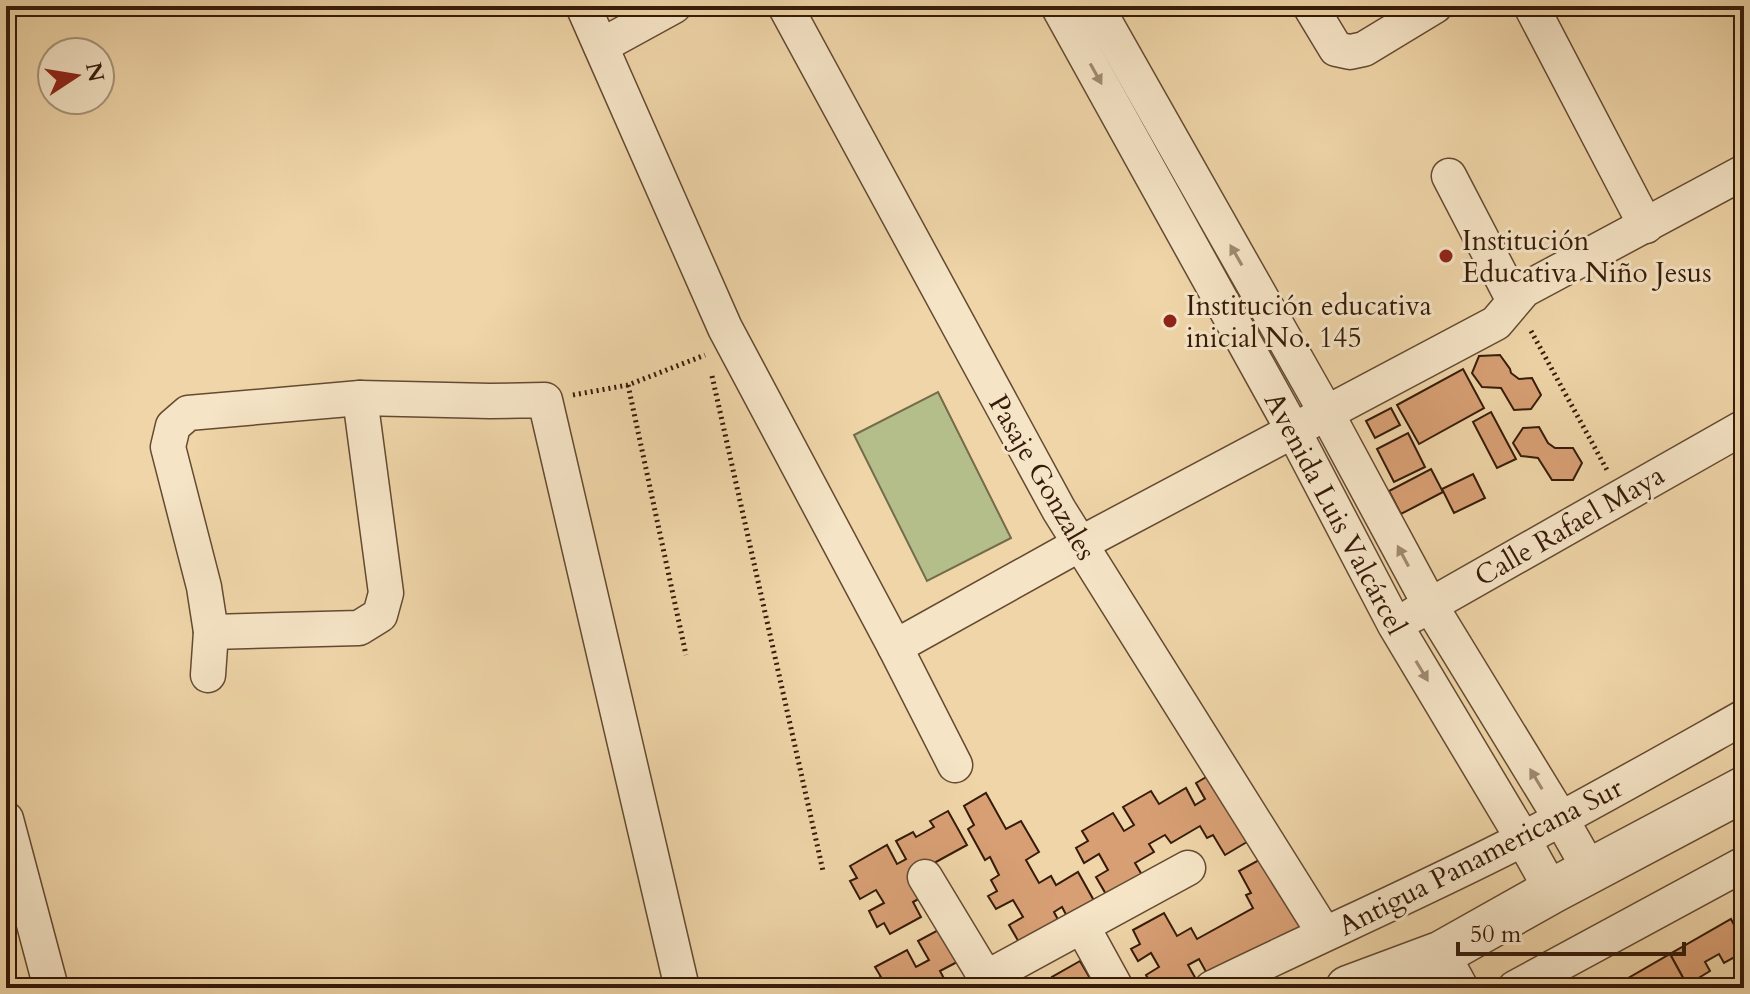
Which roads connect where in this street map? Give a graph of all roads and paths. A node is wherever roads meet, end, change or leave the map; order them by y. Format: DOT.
graph roads {
  1 [pos="583,6"];
  2 [pos="674,6"];
  3 [pos="785,6"];
  4 [pos="1058,6"];
  5 [pos="1096,6"];
  6 [pos="1310,6"];
  7 [pos="1435,6"];
  8 [pos="1531,6"];
  9 [pos="601,46"];
  10 [pos="1744,172"];
  11 [pos="1449,176"];
  12 [pos="1646,226"];
  13 [pos="1514,301"];
  14 [pos="721,349"];
  15 [pos="628,385"];
  16 [pos="360,398"];
  17 [pos="545,400"];
  18 [pos="1327,414"];
  19 [pos="1744,427"];
  20 [pos="1294,432"];
  21 [pos="1622,495"];
  22 [pos="1080,544"];
  23 [pos="1430,605"];
  24 [pos="1395,625"];
  25 [pos="211,632"];
  26 [pos="895,647"];
  27 [pos="686,655"];
  28 [pos="208,675"];
  29 [pos="1744,717"];
  30 [pos="955,765"];
  31 [pos="1744,789"];
  32 [pos="6,819"];
  33 [pos="1561,819"];
  34 [pos="1523,839"];
  35 [pos="1744,864"];
  36 [pos="1188,868"];
  37 [pos="1590,870"];
  38 [pos="823,871"];
  39 [pos="925,877"];
  40 [pos="1552,891"];
  41 [pos="19,922"];
  42 [pos="1082,926"];
  43 [pos="1324,933"];
  44 [pos="1452,971"];
  45 [pos="51,988"];
  46 [pos="682,988"];
  47 [pos="1116,988"];
  48 [pos="1212,988"];
  49 [pos="1348,988"];
  50 [pos="1515,988"];
  1 -- 9 [label="street"];
  2 -- 9 [label="street"];
  3 -- 22 [label="street, Pasaje Gonzales"];
  4 -- 20 [label="street, Avenida Luis Valcárcel, one-way"];
  18 -- 5 [label="street, Avenida Luis Valcárcel, one-way"];
  6 -- 7 [label="street"];
  8 -- 12 [label="street"];
  9 -- 14 [label="street"];
  10 -- 12 [label="street"];
  11 -- 13 [label="street"];
  12 -- 13 [label="street"];
  13 -- 18 [label="street"];
  13 -- 21 [label="path"];
  14 -- 15 [label="path"];
  14 -- 26 [label="street"];
  14 -- 38 [label="path"];
  15 -- 17 [label="path"];
  15 -- 27 [label="path"];
  16 -- 17 [label="street"];
  16 -- 25 [label="street"];
  16 -- 25 [label="street"];
  17 -- 46 [label="street"];
  18 -- 20 [label="street"];
  23 -- 18 [label="street, Avenida Luis Valcárcel, one-way"];
  19 -- 21 [label="street, Calle Rafael Maya"];
  20 -- 22 [label="street"];
  20 -- 24 [label="street, Avenida Luis Valcárcel"];
  21 -- 23 [label="street, Calle Rafael Maya"];
  22 -- 26 [label="street"];
  22 -- 43 [label="street, Pasaje Gonzales"];
  23 -- 24 [label="street, Calle Rafael Maya"];
  33 -- 23 [label="street, Avenida Luis Valcárcel, one-way"];
  24 -- 34 [label="street, Avenida Luis Valcárcel, one-way"];
  25 -- 28 [label="street"];
  26 -- 30 [label="street"];
  29 -- 33 [label="street, Antigua Panamericana Sur"];
  31 -- 37 [label="street"];
  32 -- 41 [label="street"];
  33 -- 34 [label="street, Antigua Panamericana Sur"];
  33 -- 37 [label="street, Avenida Luis Valcárcel"];
  34 -- 40 [label="street, Avenida Luis Valcárcel"];
  34 -- 43 [label="street, Antigua Panamericana Sur"];
  35 -- 50 [label="street"];
  36 -- 42 [label="street"];
  37 -- 40 [label="street"];
  39 -- 42 [label="street"];
  40 -- 44 [label="street"];
  41 -- 45 [label="street"];
  42 -- 47 [label="street"];
  43 -- 48 [label="street, Antigua Panamericana Sur"];
  44 -- 49 [label="street"];
}
